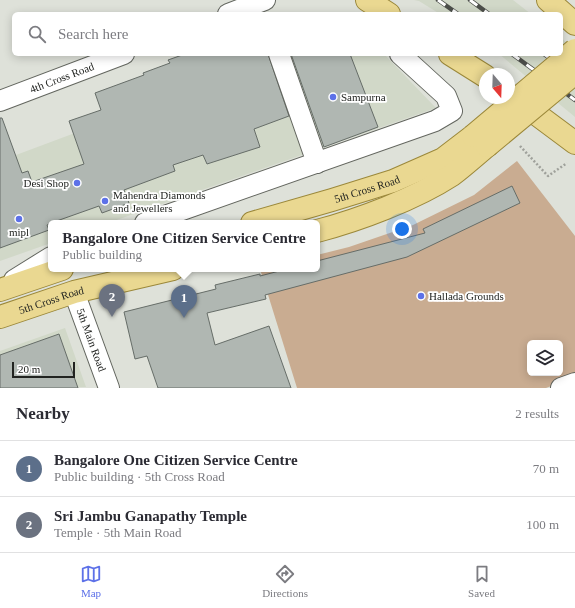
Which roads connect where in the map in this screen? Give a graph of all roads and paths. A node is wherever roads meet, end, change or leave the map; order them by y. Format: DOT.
graph roads {
  1 [pos="359,0"];
  2 [pos="367,0"];
  3 [pos="548,0"];
  4 [pos="263,5"];
  5 [pos="236,12"];
  6 [pos="364,12"];
  7 [pos="386,12"];
  8 [pos="562,12"];
  9 [pos="563,13"];
  10 [pos="575,24"];
  11 [pos="575,50"];
  12 [pos="119,56"];
  13 [pos="280,56"];
  14 [pos="402,56"];
  15 [pos="453,56"];
  16 [pos="479,72"];
  17 [pos="575,73"];
  18 [pos="515,100"];
  19 [pos="0,101"];
  20 [pos="480,141"];
  21 [pos="519,145"];
  22 [pos="572,152"];
  23 [pos="317,163"];
  24 [pos="154,220"];
  25 [pos="262,220"];
  26 [pos="320,230"];
  27 [pos="48,259"];
  28 [pos="53,272"];
  29 [pos="160,272"];
  30 [pos="0,289"];
  31 [pos="74,292"];
  32 [pos="0,317"];
  33 [pos="575,383"];
  34 [pos="109,388"];
  35 [pos="561,388"];
  1 -- 6 [label="street"];
  2 -- 7 [label="main road"];
  3 -- 8 [label="main road"];
  4 -- 5 [label="street"];
  9 -- 10 [label="main road"];
  11 -- 20 [label="main road, bridge"];
  12 -- 19 [label="street, 4th Cross Road"];
  13 -- 23 [label="street"];
  14 -- 23 [label="street"];
  15 -- 16 [label="main road"];
  17 -- 20 [label="main road, bridge"];
  18 -- 22 [label="main road"];
  20 -- 25 [label="main road, 5th Cross Road"];
  20 -- 26 [label="main road, 5th Cross Road"];
  21 -- 22 [label="path"];
  23 -- 24 [label="street"];
  27 -- 30 [label="street"];
  28 -- 30 [label="main road"];
  29 -- 31 [label="main road, 5th Cross Road"];
  31 -- 32 [label="main road, 5th Cross Road"];
  31 -- 34 [label="street, 5th Main Road"];
  33 -- 35 [label="street"];
}
